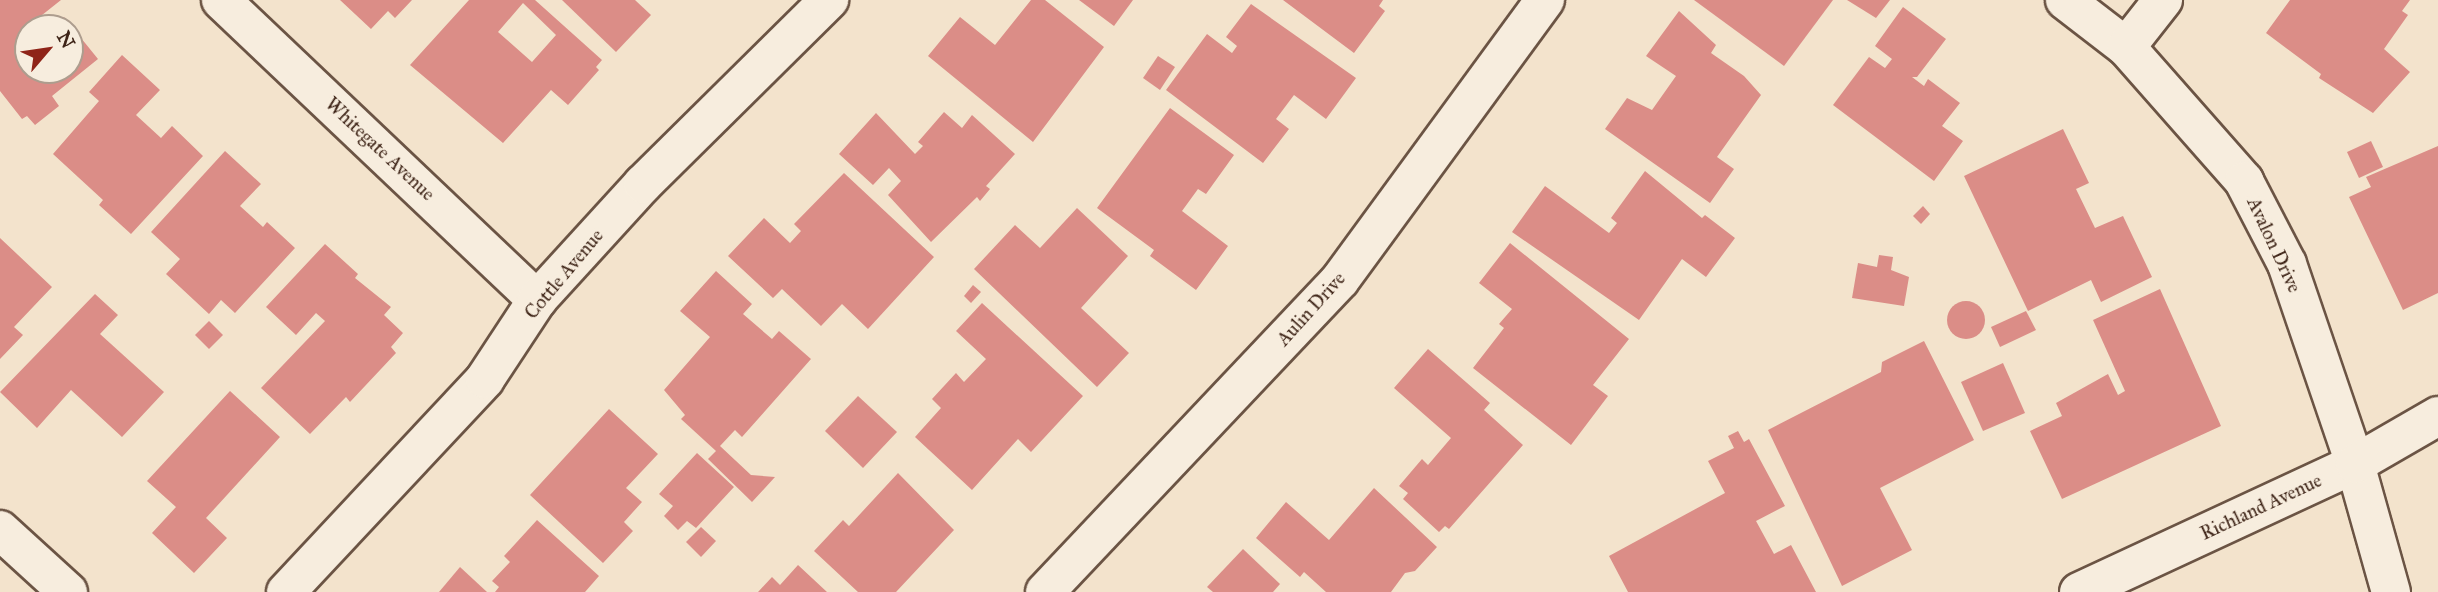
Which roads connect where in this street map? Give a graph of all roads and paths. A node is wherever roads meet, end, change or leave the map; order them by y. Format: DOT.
graph roads {
  1 [pos="221,0"];
  2 [pos="830,0"];
  3 [pos="1545,0"];
  4 [pos="2065,0"];
  5 [pos="2163,0"];
  6 [pos="2126,47"];
  7 [pos="537,300"];
  8 [pos="2438,416"];
  9 [pos="2355,464"];
  10 [pos="0,530"];
  11 [pos="68,592"];
  12 [pos="286,592"];
  13 [pos="1045,592"];
  14 [pos="2079,592"];
  15 [pos="2391,592"];
  1 -- 7 [label="street, Whitegate Avenue"];
  2 -- 7 [label="street, Cottle Avenue"];
  3 -- 13 [label="street, Aulin Drive"];
  4 -- 6 [label="street, Avalon Drive"];
  5 -- 6 [label="street"];
  6 -- 9 [label="street, Avalon Drive"];
  7 -- 12 [label="street, Cottle Avenue"];
  8 -- 9 [label="street, Richland Avenue"];
  9 -- 14 [label="street, Richland Avenue"];
  9 -- 15 [label="street, Avalon Drive"];
  10 -- 11 [label="street"];
}
